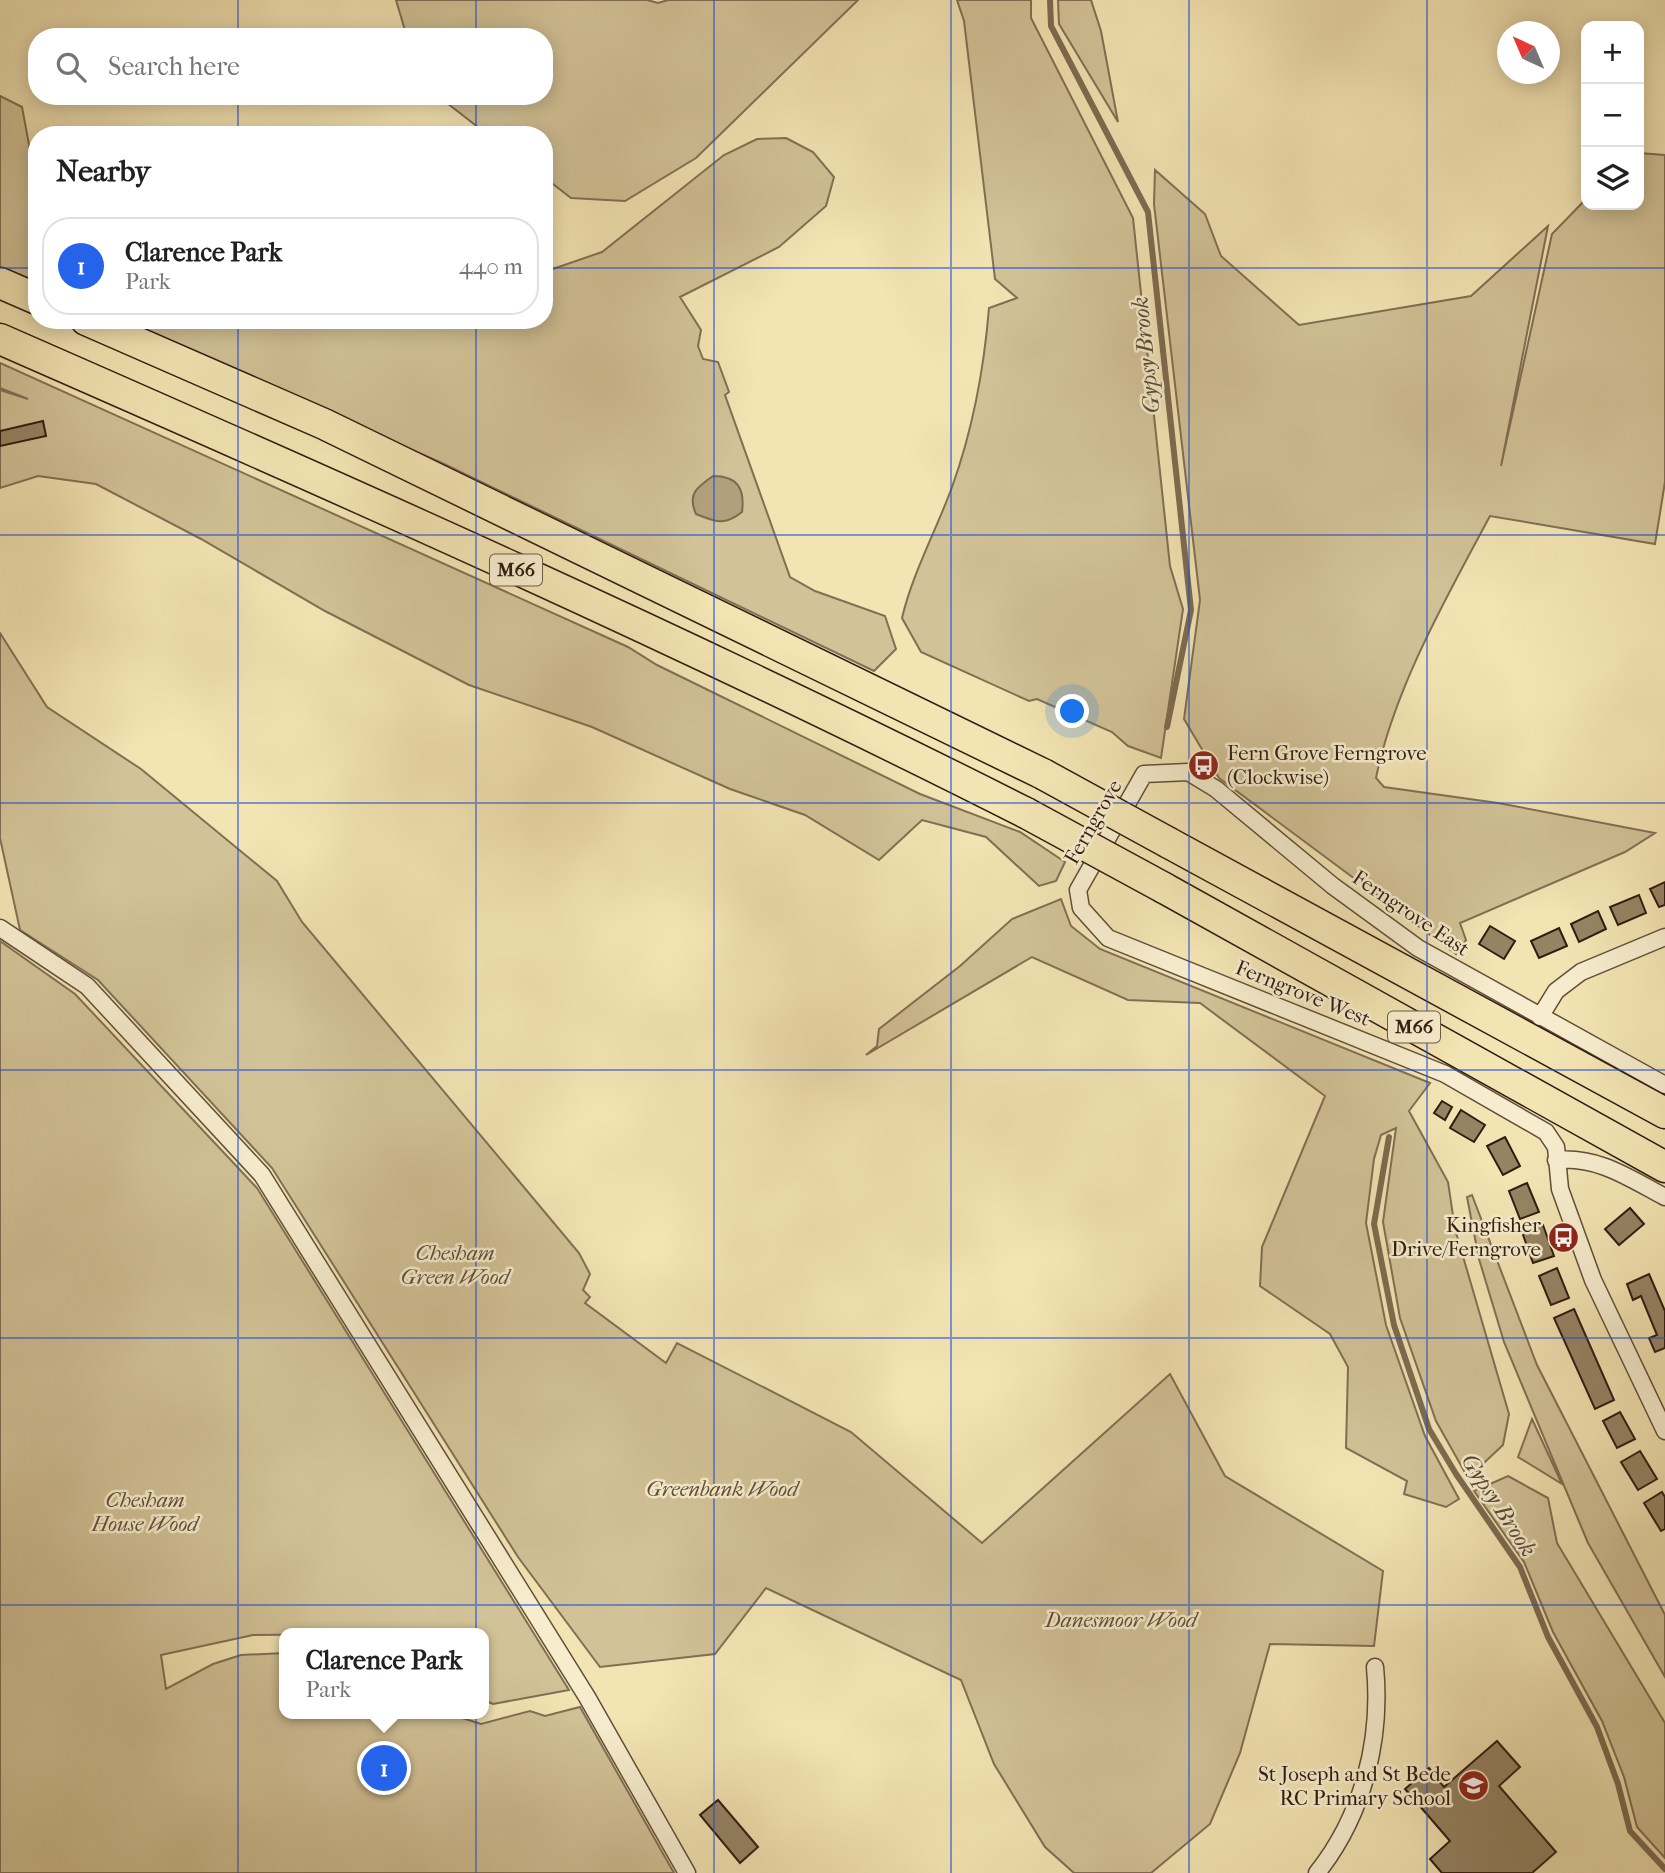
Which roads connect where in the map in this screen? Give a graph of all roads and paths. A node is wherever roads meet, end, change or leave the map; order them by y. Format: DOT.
graph roads {
  1 [pos="0,283"];
  2 [pos="28,295"];
  3 [pos="107,329"];
  4 [pos="0,339"];
  5 [pos="1144,774"];
  6 [pos="1078,890"];
  7 [pos="0,928"];
  8 [pos="1665,937"];
  9 [pos="1539,1017"];
  10 [pos="1665,1086"];
  11 [pos="1665,1113"];
  12 [pos="1556,1160"];
  13 [pos="1665,1167"];
  14 [pos="1665,1197"];
  15 [pos="1665,1431"];
  16 [pos="1375,1667"];
  17 [pos="687,1873"];
  18 [pos="1317,1873"];
  1 -- 2 [label="highway"];
  3 -- 11 [label="highway, M66, bridge"];
  4 -- 13 [label="highway, M66, bridge"];
  5 -- 6 [label="street, Ferngrove"];
  5 -- 9 [label="street, Ferngrove East"];
  6 -- 12 [label="street, Ferngrove West"];
  7 -- 17 [label="street"];
  8 -- 9 [label="street"];
  9 -- 10 [label="street, Ferngrove East"];
  12 -- 14 [label="street"];
  12 -- 15 [label="street, Ferngrove West"];
  16 -- 18 [label="street"];
}
